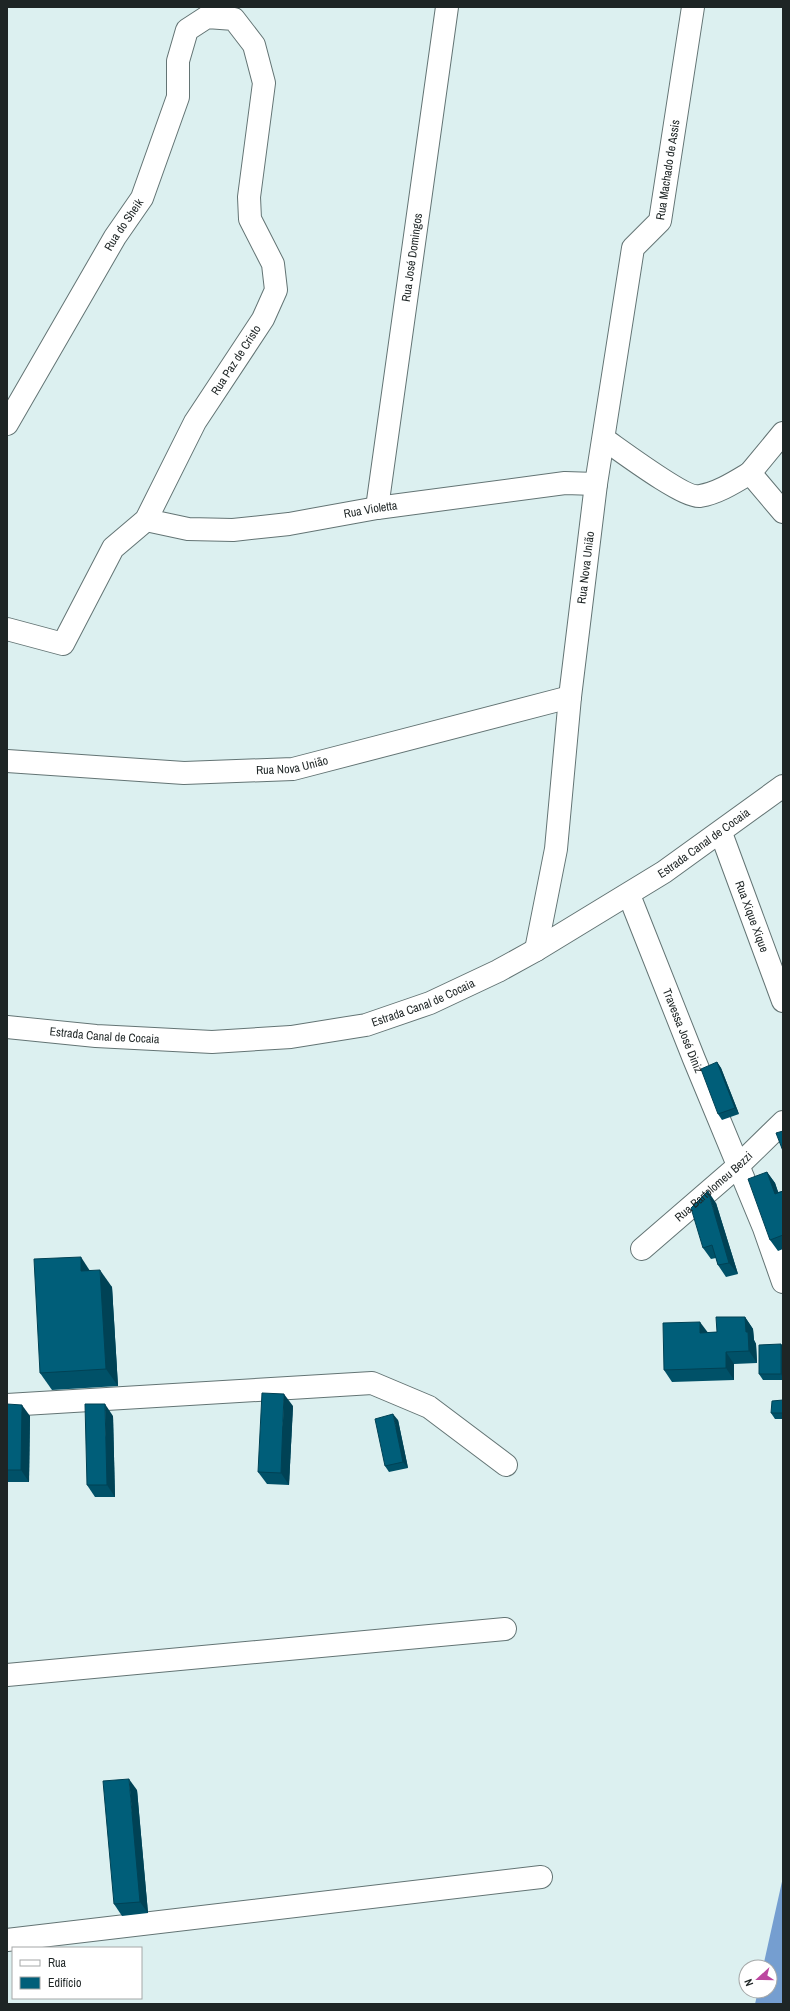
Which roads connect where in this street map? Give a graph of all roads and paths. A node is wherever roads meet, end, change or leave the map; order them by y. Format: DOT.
graph roads {
  1 [pos="447,7"];
  2 [pos="693,7"];
  3 [pos="207,18"];
  4 [pos="7,424"];
  5 [pos="783,433"];
  6 [pos="604,439"];
  7 [pos="750,474"];
  8 [pos="596,484"];
  9 [pos="377,508"];
  10 [pos="783,512"];
  11 [pos="146,520"];
  12 [pos="7,628"];
  13 [pos="570,697"];
  14 [pos="7,761"];
  15 [pos="783,786"];
  16 [pos="721,832"];
  17 [pos="629,895"];
  18 [pos="536,950"];
  19 [pos="783,1001"];
  20 [pos="7,1027"];
  21 [pos="783,1122"];
  22 [pos="738,1166"];
  23 [pos="642,1249"];
  24 [pos="783,1282"];
  25 [pos="7,1405"];
  26 [pos="506,1465"];
  27 [pos="505,1630"];
  28 [pos="7,1675"];
  29 [pos="541,1877"];
  30 [pos="7,1940"];
  1 -- 9 [label="street, Rua José Domingos"];
  2 -- 6 [label="street, Rua Machado de Assis"];
  3 -- 4 [label="street, Rua do Sheik"];
  3 -- 11 [label="street, Rua Paz de Cristo"];
  5 -- 7 [label="street"];
  6 -- 7 [label="street"];
  6 -- 8 [label="street, Rua Nova União"];
  7 -- 10 [label="street"];
  8 -- 9 [label="street, Rua Violetta"];
  8 -- 13 [label="street, Rua Nova União"];
  9 -- 11 [label="street, Rua Violetta"];
  11 -- 12 [label="street, Rua Paz de Cristo"];
  13 -- 14 [label="street, Rua Nova União"];
  13 -- 18 [label="street, Rua Nova União"];
  15 -- 16 [label="street, Estrada Canal de Cocaia"];
  16 -- 17 [label="street, Estrada Canal de Cocaia"];
  16 -- 19 [label="street, Rua Xique Xique"];
  17 -- 18 [label="street, Estrada Canal de Cocaia"];
  17 -- 22 [label="street, Travessa José Diniz"];
  18 -- 20 [label="street, Estrada Canal de Cocaia"];
  21 -- 22 [label="street, Rua Bartolomeu Bezzi"];
  22 -- 23 [label="street, Rua Bartolomeu Bezzi"];
  22 -- 24 [label="street, Travessa José Diniz"];
  25 -- 26 [label="street"];
  27 -- 28 [label="street"];
  29 -- 30 [label="street"];
}
